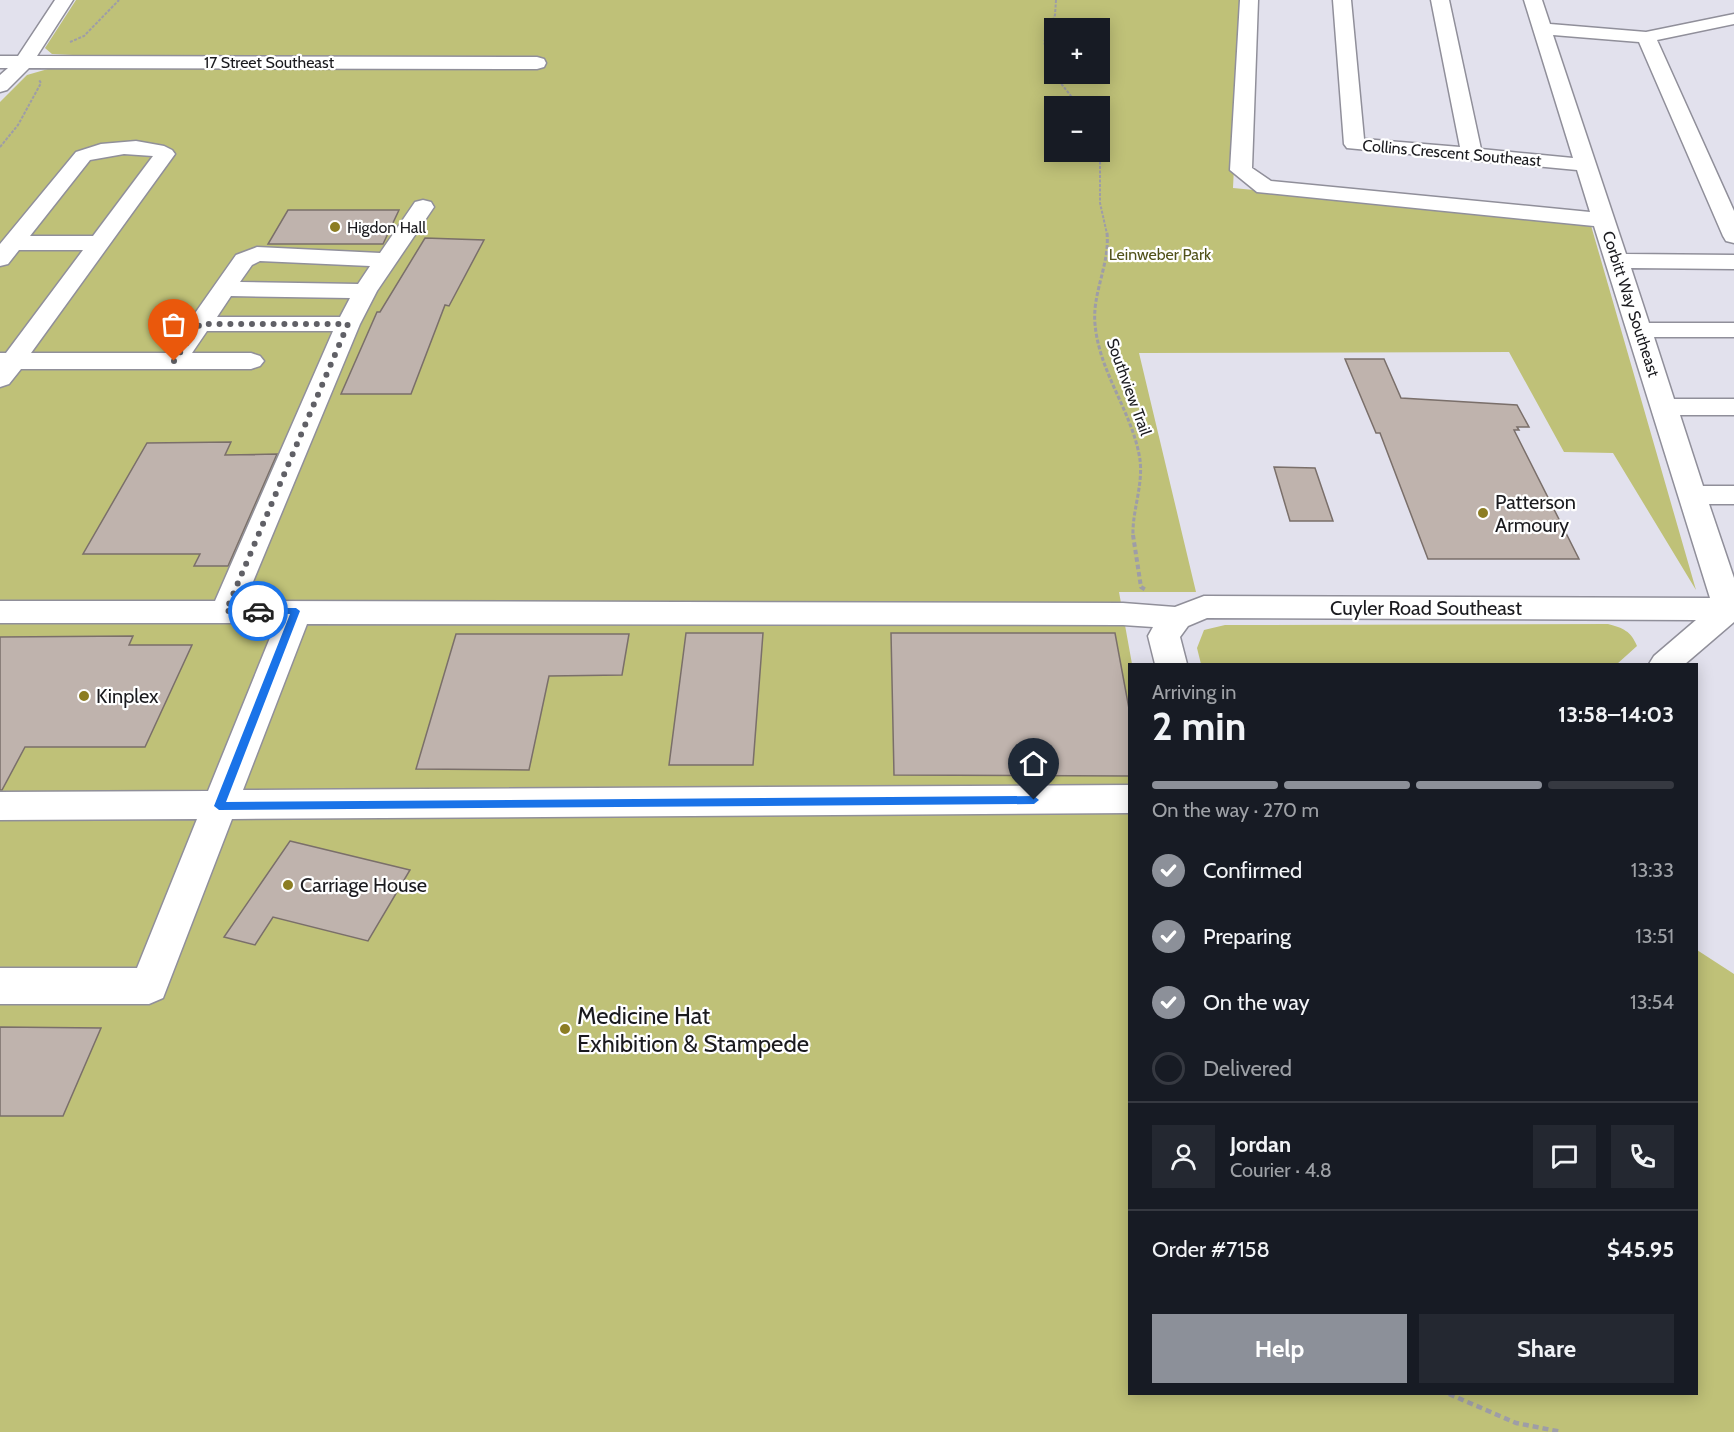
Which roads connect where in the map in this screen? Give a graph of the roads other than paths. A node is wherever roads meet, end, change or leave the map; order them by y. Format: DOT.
graph roads {
  1 [pos="1249,0"];
  2 [pos="1342,0"];
  3 [pos="1440,0"];
  4 [pos="1533,0"];
  5 [pos="61,4"];
  6 [pos="1734,19"];
  7 [pos="1543,30"];
  8 [pos="1646,37"];
  9 [pos="7,63"];
  10 [pos="537,63"];
  11 [pos="0,86"];
  12 [pos="1472,154"];
  13 [pos="1586,165"];
  14 [pos="423,207"];
  15 [pos="1604,220"];
  16 [pos="1734,236"];
  17 [pos="100,243"];
  18 [pos="6,251"];
  19 [pos="386,260"];
  20 [pos="1617,261"];
  21 [pos="1734,262"];
  22 [pos="224,289"];
  23 [pos="365,291"];
  24 [pos="200,324"];
  25 [pos="348,324"];
  26 [pos="1639,330"];
  27 [pos="1734,330"];
  28 [pos="174,361"];
  29 [pos="251,361"];
  30 [pos="4,367"];
  31 [pos="1664,407"];
  32 [pos="1734,407"];
  33 [pos="1692,495"];
  34 [pos="1734,495"];
  35 [pos="1732,609"];
  36 [pos="226,611"];
  37 [pos="296,611"];
  38 [pos="0,612"];
  39 [pos="1177,618"];
  40 [pos="1171,663"];
  41 [pos="1666,663"];
  42 [pos="1128,799"];
  43 [pos="0,806"];
  44 [pos="219,806"];
  45 [pos="0,986"];
  1 -- 15 [label="street"];
  2 -- 12 [label="street, Collins Crescent Southeast"];
  3 -- 12 [label="street"];
  4 -- 7 [label="street, Corbitt Way Southeast"];
  5 -- 9 [label="street"];
  6 -- 8 [label="street"];
  7 -- 8 [label="street"];
  7 -- 13 [label="street, Corbitt Way Southeast"];
  8 -- 16 [label="street"];
  9 -- 10 [label="street, 17 Street Southeast"];
  9 -- 11 [label="street"];
  12 -- 13 [label="street, Collins Crescent Southeast"];
  13 -- 15 [label="street, Corbitt Way Southeast"];
  14 -- 19 [label="street"];
  15 -- 20 [label="street, Corbitt Way Southeast"];
  17 -- 18 [label="street"];
  17 -- 18 [label="street"];
  17 -- 30 [label="street"];
  19 -- 22 [label="street"];
  19 -- 23 [label="street"];
  20 -- 21 [label="street"];
  20 -- 26 [label="street, Corbitt Way Southeast"];
  22 -- 23 [label="street"];
  22 -- 24 [label="street"];
  23 -- 25 [label="street"];
  24 -- 25 [label="street"];
  24 -- 28 [label="street"];
  25 -- 36 [label="street"];
  26 -- 27 [label="street"];
  26 -- 31 [label="street, Corbitt Way Southeast"];
  28 -- 29 [label="street"];
  28 -- 30 [label="street"];
  31 -- 32 [label="street"];
  31 -- 33 [label="street, Corbitt Way Southeast"];
  33 -- 34 [label="street"];
  33 -- 35 [label="street, Corbitt Way Southeast"];
  35 -- 39 [label="street, Cuyler Road Southeast"];
  35 -- 41 [label="street"];
  36 -- 37 [label="street"];
  36 -- 38 [label="street"];
  37 -- 39 [label="street"];
  37 -- 44 [label="street"];
  39 -- 40 [label="street"];
  42 -- 44 [label="street"];
  43 -- 44 [label="street"];
  44 -- 45 [label="street"];
}
